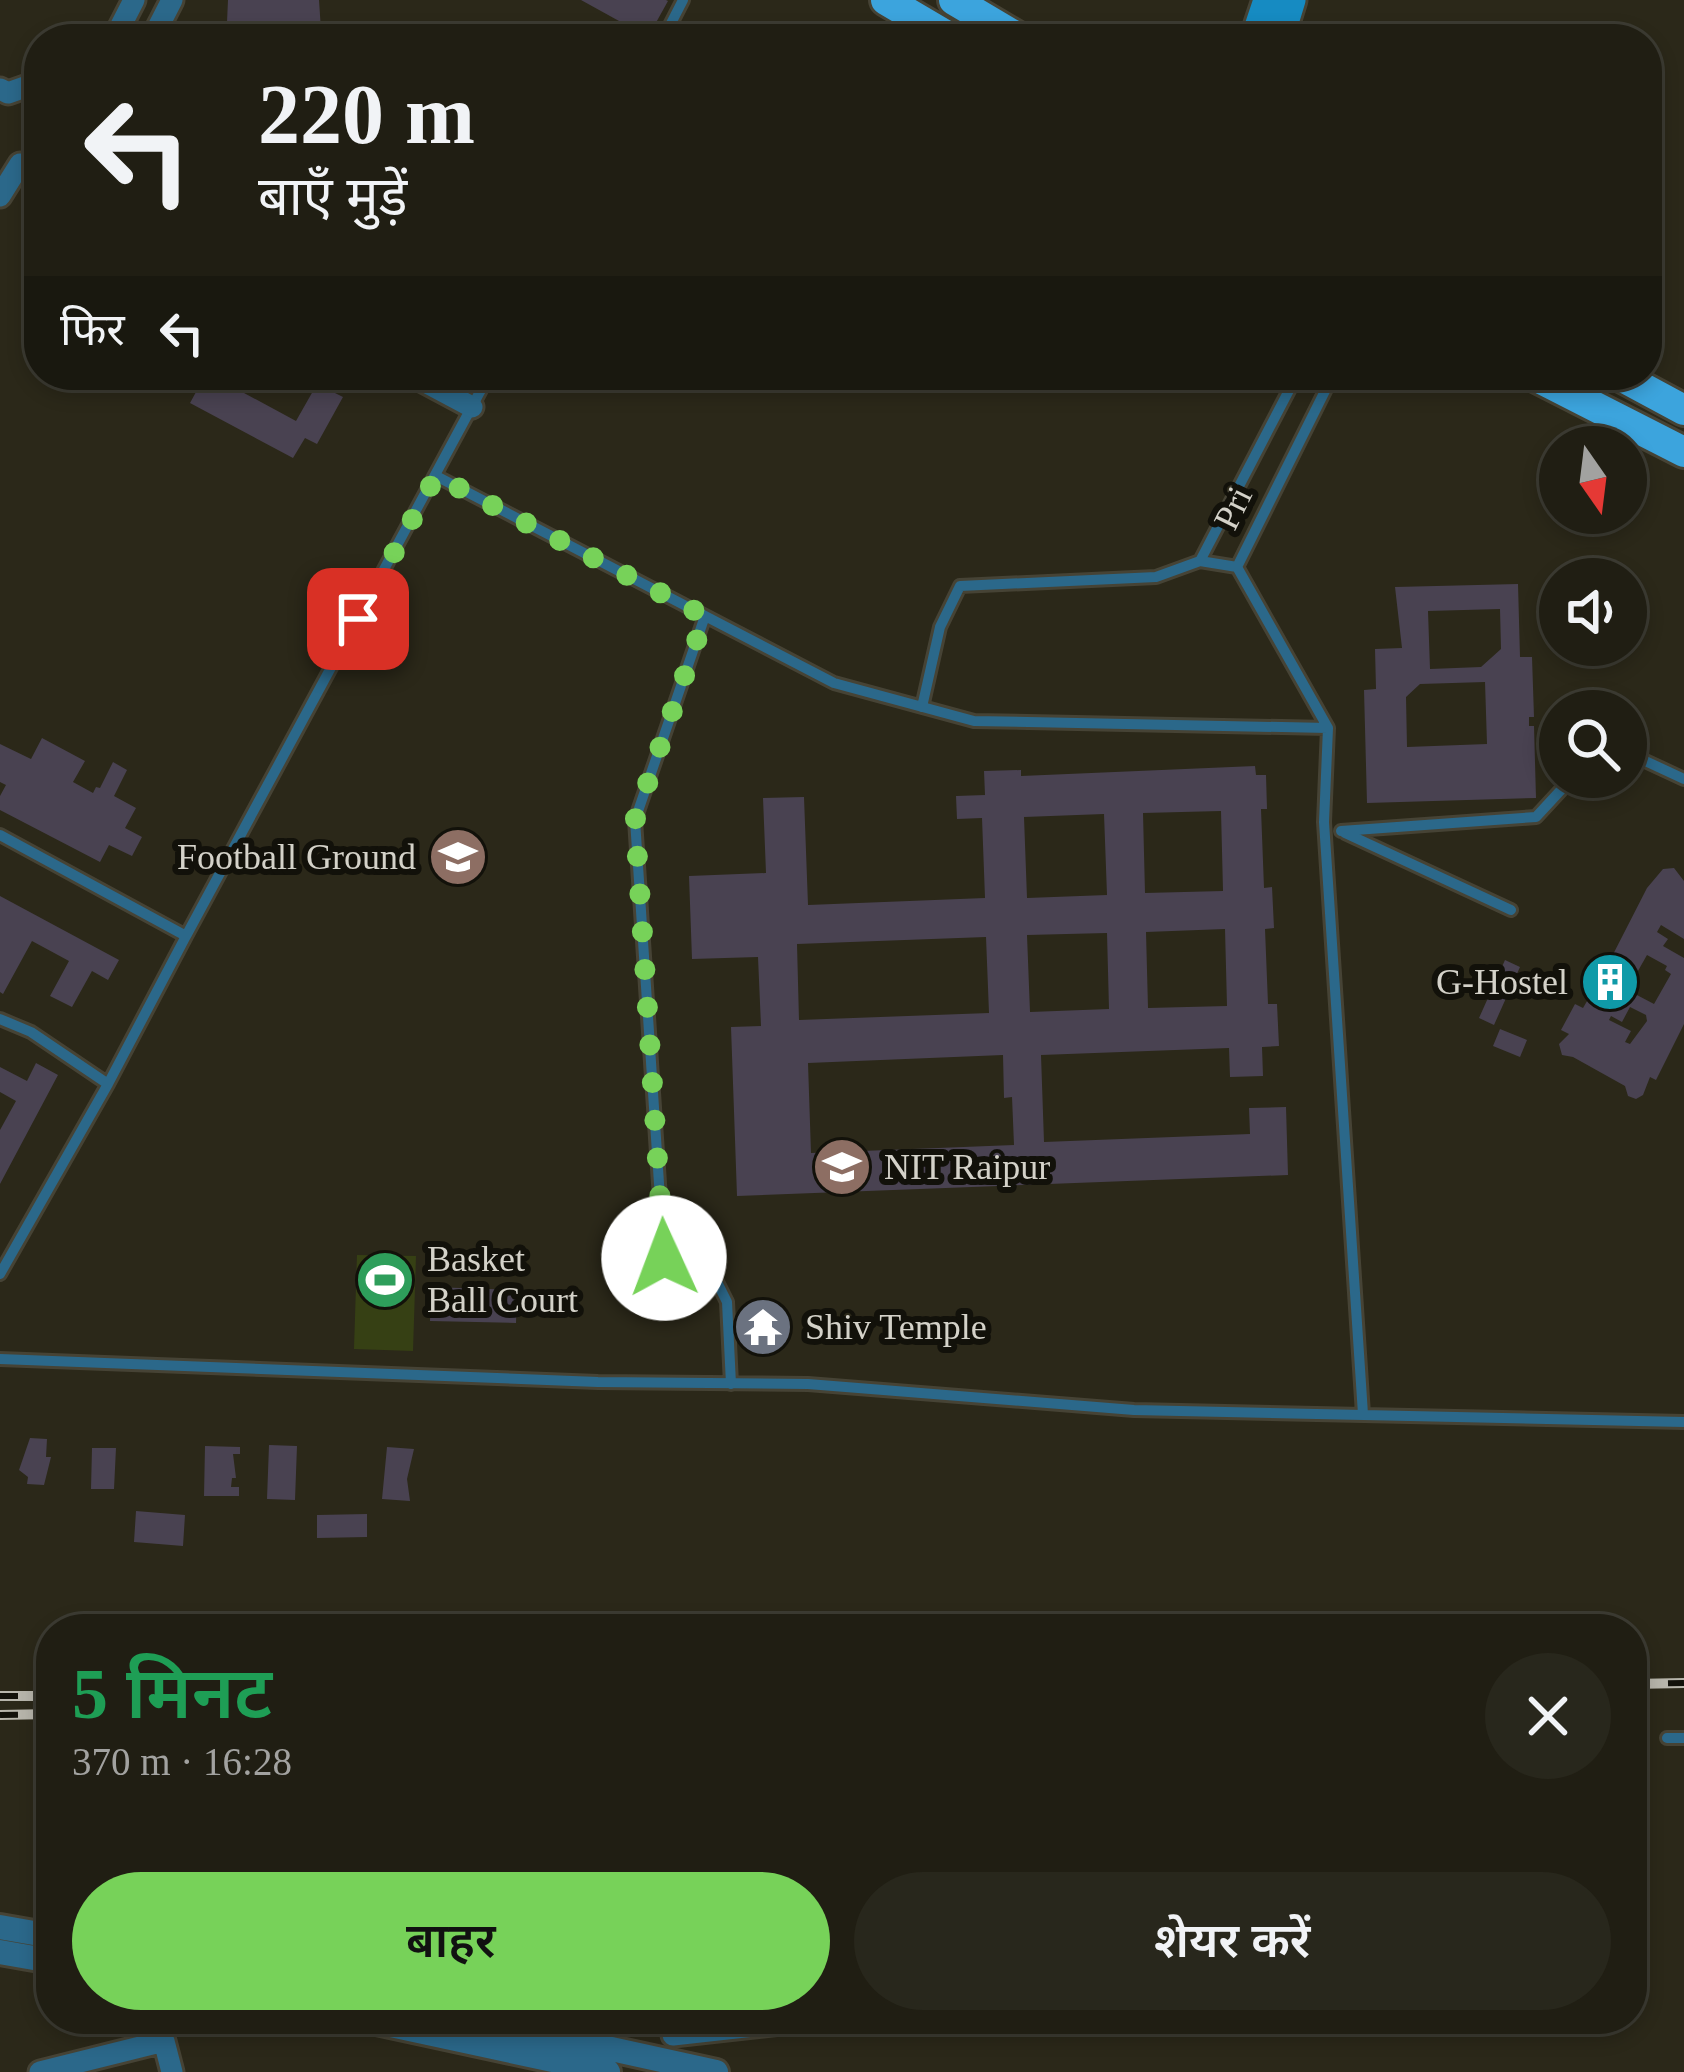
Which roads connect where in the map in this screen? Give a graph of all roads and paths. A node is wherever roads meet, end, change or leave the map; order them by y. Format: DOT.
graph roads {
  1 [pos="886,0"];
  2 [pos="954,0"];
  3 [pos="927,24"];
  4 [pos="995,24"];
  5 [pos="24,166"];
  6 [pos="0,196"];
  7 [pos="440,390"];
  8 [pos="481,390"];
  9 [pos="1289,390"];
  10 [pos="1326,390"];
  11 [pos="1562,390"];
  12 [pos="1646,390"];
  13 [pos="472,407"];
  14 [pos="1684,410"];
  15 [pos="1684,452"];
  16 [pos="436,476"];
  17 [pos="1200,561"];
  18 [pos="1237,567"];
  19 [pos="705,616"];
  20 [pos="922,707"];
  21 [pos="1328,728"];
  22 [pos="1647,762"];
  23 [pos="1684,779"];
  24 [pos="1554,798"];
  25 [pos="1324,822"];
  26 [pos="1341,831"];
  27 [pos="0,835"];
  28 [pos="1510,910"];
  29 [pos="186,936"];
  30 [pos="0,1019"];
  31 [pos="108,1084"];
  32 [pos="0,1274"];
  33 [pos="0,1359"];
  34 [pos="731,1384"];
  35 [pos="1363,1414"];
  36 [pos="1684,1422"];
  37 [pos="1667,1738"];
  38 [pos="1684,1738"];
  39 [pos="0,1928"];
  40 [pos="36,1934"];
  41 [pos="0,1952"];
  42 [pos="36,1958"];
  43 [pos="432,2034"];
  44 [pos="536,2034"];
  45 [pos="673,2034"];
  46 [pos="674,2068"];
  47 [pos="40,2072"];
  48 [pos="172,2072"];
  49 [pos="608,2072"];
  50 [pos="716,2072"];
  1 -- 3 [label="main road"];
  2 -- 4 [label="main road"];
  5 -- 6 [label="street"];
  7 -- 13 [label="street"];
  8 -- 13 [label="lane"];
  9 -- 17 [label="lane"];
  10 -- 18 [label="lane, Pri"];
  11 -- 15 [label="main road"];
  12 -- 14 [label="main road"];
  13 -- 16 [label="lane"];
  16 -- 19 [label="lane"];
  16 -- 29 [label="lane"];
  17 -- 18 [label="lane"];
  17 -- 20 [label="lane"];
  18 -- 21 [label="lane, Pri"];
  19 -- 20 [label="lane"];
  19 -- 34 [label="lane"];
  20 -- 21 [label="lane"];
  21 -- 25 [label="lane"];
  22 -- 23 [label="lane"];
  24 -- 26 [label="lane"];
  25 -- 26 [label="lane"];
  25 -- 35 [label="lane"];
  26 -- 28 [label="lane"];
  27 -- 29 [label="lane"];
  29 -- 31 [label="lane"];
  30 -- 31 [label="lane"];
  31 -- 32 [label="lane"];
  33 -- 34 [label="lane"];
  34 -- 35 [label="lane"];
  35 -- 36 [label="lane"];
  37 -- 38 [label="lane"];
  39 -- 40 [label="street"];
  41 -- 42 [label="street"];
  43 -- 49 [label="street"];
  44 -- 46 [label="street"];
  45 -- 46 [label="street"];
  46 -- 50 [label="street"];
  47 -- 48 [label="street"];
}
